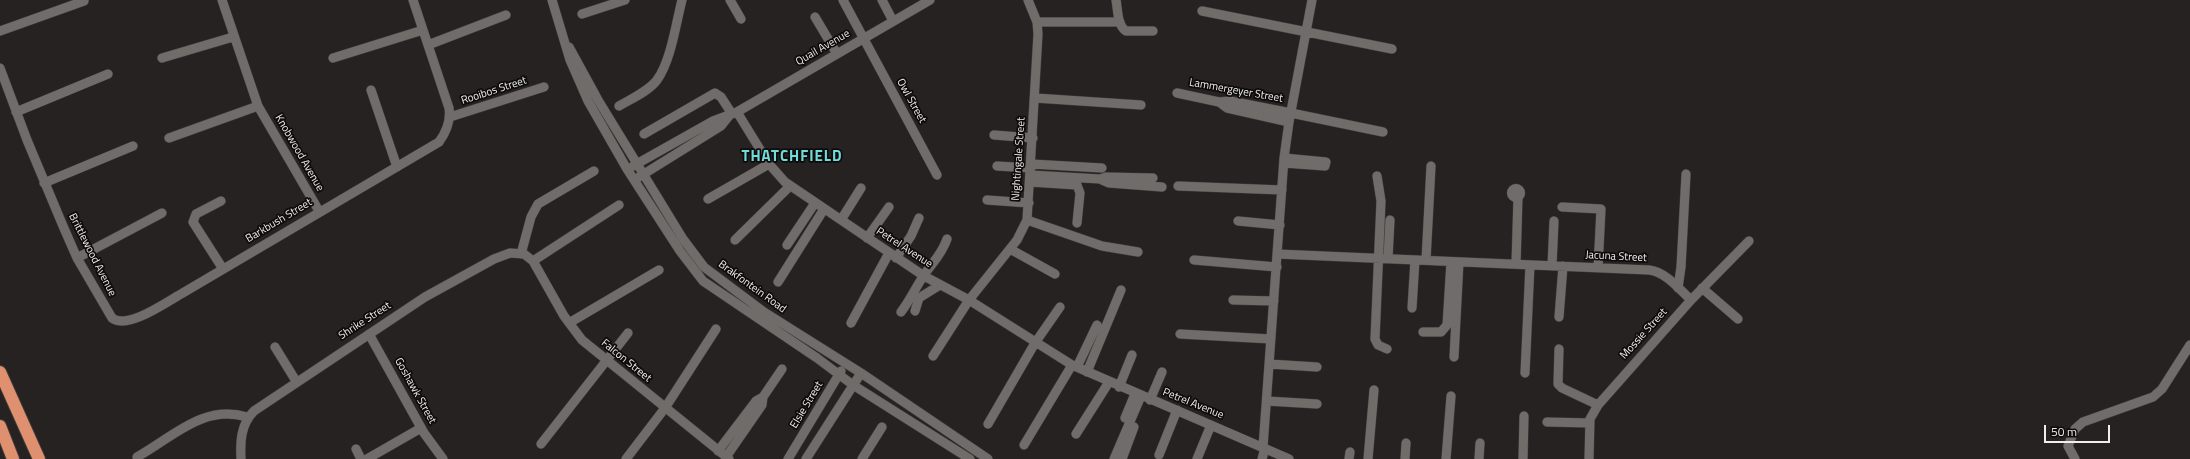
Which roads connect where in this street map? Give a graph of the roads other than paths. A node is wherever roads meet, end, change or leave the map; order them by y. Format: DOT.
graph roads {
  1 [pos="222,0"];
  2 [pos="414,0"];
  3 [pos="552,0"];
  4 [pos="625,0"];
  5 [pos="682,0"];
  6 [pos="730,0"];
  7 [pos="843,0"];
  8 [pos="882,0"];
  9 [pos="1028,0"];
  10 [pos="1116,0"];
  11 [pos="1312,0"];
  12 [pos="84,1"];
  13 [pos="924,1"];
  14 [pos="1202,11"];
  15 [pos="582,14"];
  16 [pos="506,15"];
  17 [pos="815,17"];
  18 [pos="741,19"];
  19 [pos="893,21"];
  20 [pos="1037,22"];
  21 [pos="1120,22"];
  22 [pos="423,30"];
  23 [pos="0,31"];
  24 [pos="1154,31"];
  25 [pos="1306,31"];
  26 [pos="233,37"];
  27 [pos="863,39"];
  28 [pos="565,40"];
  29 [pos="428,45"];
  30 [pos="1392,49"];
  31 [pos="836,54"];
  32 [pos="162,58"];
  33 [pos="333,58"];
  34 [pos="0,68"];
  35 [pos="108,74"];
  36 [pos="544,87"];
  37 [pos="371,90"];
  38 [pos="1177,93"];
  39 [pos="1035,98"];
  40 [pos="1141,105"];
  41 [pos="258,106"];
  42 [pos="619,106"];
  43 [pos="16,112"];
  44 [pos="733,114"];
  45 [pos="1290,117"];
  46 [pos="450,118"];
  47 [pos="1384,132"];
  48 [pos="644,134"];
  49 [pos="994,135"];
  50 [pos="169,138"];
  51 [pos="691,138"];
  52 [pos="1033,138"];
  53 [pos="133,146"];
  54 [pos="1284,161"];
  55 [pos="1305,162"];
  56 [pos="638,163"];
  57 [pos="769,164"];
  58 [pos="997,166"];
  59 [pos="1430,166"];
  60 [pos="397,167"];
  61 [pos="1102,168"];
  62 [pos="627,169"];
  63 [pos="594,171"];
  64 [pos="1031,172"];
  65 [pos="644,174"];
  66 [pos="1686,174"];
  67 [pos="937,175"];
  68 [pos="1377,176"];
  69 [pos="1153,178"];
  70 [pos="1100,179"];
  71 [pos="634,180"];
  72 [pos="44,183"];
  73 [pos="790,186"];
  74 [pos="1178,186"];
  75 [pos="1162,187"];
  76 [pos="861,188"];
  77 [pos="1282,190"];
  78 [pos="1516,197"];
  79 [pos="708,199"];
  80 [pos="987,200"];
  81 [pos="221,201"];
  82 [pos="1029,203"];
  83 [pos="619,205"];
  84 [pos="819,206"];
  85 [pos="889,207"];
  86 [pos="1562,207"];
  87 [pos="319,211"];
  88 [pos="162,213"];
  89 [pos="919,218"];
  90 [pos="841,220"];
  91 [pos="1027,220"];
  92 [pos="1390,220"];
  93 [pos="1238,221"];
  94 [pos="1554,221"];
  95 [pos="1078,223"];
  96 [pos="1280,225"];
  97 [pos="867,238"];
  98 [pos="947,238"];
  99 [pos="735,240"];
  100 [pos="1749,241"];
  101 [pos="787,245"];
  102 [pos="1010,249"];
  103 [pos="1138,252"];
  104 [pos="522,254"];
  105 [pos="1277,254"];
  106 [pos="893,256"];
  107 [pos="77,258"];
  108 [pos="1378,258"];
  109 [pos="1388,258"];
  110 [pos="1194,260"];
  111 [pos="1415,260"];
  112 [pos="1426,260"];
  113 [pos="533,261"];
  114 [pos="1455,262"];
  115 [pos="1513,264"];
  116 [pos="782,265"];
  117 [pos="1530,265"];
  118 [pos="1552,266"];
  119 [pos="1563,266"];
  120 [pos="1276,267"];
  121 [pos="1598,268"];
  122 [pos="223,269"];
  123 [pos="659,270"];
  124 [pos="1055,274"];
  125 [pos="924,276"];
  126 [pos="778,282"];
  127 [pos="940,285"];
  128 [pos="1678,288"];
  129 [pos="1702,288"];
  130 [pos="1121,290"];
  131 [pos="969,300"];
  132 [pos="1233,300"];
  133 [pos="1691,300"];
  134 [pos="1274,301"];
  135 [pos="1060,307"];
  136 [pos="1412,308"];
  137 [pos="915,311"];
  138 [pos="901,312"];
  139 [pos="1559,317"];
  140 [pos="1738,319"];
  141 [pos="131,321"];
  142 [pos="569,323"];
  143 [pos="851,323"];
  144 [pos="1097,325"];
  145 [pos="716,329"];
  146 [pos="1424,332"];
  147 [pos="628,333"];
  148 [pos="368,334"];
  149 [pos="1180,334"];
  150 [pos="1271,339"];
  151 [pos="1035,343"];
  152 [pos="2190,345"];
  153 [pos="275,347"];
  154 [pos="1559,349"];
  155 [pos="1387,350"];
  156 [pos="1132,355"];
  157 [pos="933,356"];
  158 [pos="1454,357"];
  159 [pos="606,360"];
  160 [pos="846,363"];
  161 [pos="1269,364"];
  162 [pos="1074,366"];
  163 [pos="1317,367"];
  164 [pos="782,369"];
  165 [pos="0,372"];
  166 [pos="861,372"];
  167 [pos="1087,372"];
  168 [pos="1162,372"];
  169 [pos="1526,373"];
  170 [pos="839,375"];
  171 [pos="296,381"];
  172 [pos="1109,382"];
  173 [pos="853,385"];
  174 [pos="1119,386"];
  175 [pos="1374,390"];
  176 [pos="1451,396"];
  177 [pos="1143,397"];
  178 [pos="1367,400"];
  179 [pos="1267,401"];
  180 [pos="1317,404"];
  181 [pos="1444,405"];
  182 [pos="1598,405"];
  183 [pos="665,408"];
  184 [pos="1177,410"];
  185 [pos="1524,416"];
  186 [pos="248,417"];
  187 [pos="1547,422"];
  188 [pos="1590,423"];
  189 [pos="988,424"];
  190 [pos="1211,425"];
  191 [pos="0,426"];
  192 [pos="882,427"];
  193 [pos="421,428"];
  194 [pos="1076,434"];
  195 [pos="1406,443"];
  196 [pos="1480,443"];
  197 [pos="541,444"];
  198 [pos="1115,444"];
  199 [pos="1024,445"];
  200 [pos="1518,446"];
  201 [pos="1264,447"];
  202 [pos="356,449"];
  203 [pos="1158,455"];
  204 [pos="722,456"];
  205 [pos="137,457"];
  206 [pos="441,458"];
  207 [pos="13,459"];
  208 [pos="39,459"];
  209 [pos="241,459"];
  210 [pos="360,459"];
  211 [pos="367,459"];
  212 [pos="626,459"];
  213 [pos="788,459"];
  214 [pos="806,459"];
  215 [pos="862,459"];
  216 [pos="970,459"];
  217 [pos="988,459"];
  218 [pos="1114,459"];
  219 [pos="1122,459"];
  220 [pos="1197,459"];
  221 [pos="1262,459"];
  222 [pos="1289,459"];
  223 [pos="1362,459"];
  224 [pos="1368,459"];
  225 [pos="1405,459"];
  226 [pos="1441,459"];
  227 [pos="1446,459"];
  228 [pos="1479,459"];
  229 [pos="1517,459"];
  230 [pos="1523,459"];
  231 [pos="1588,459"];
  232 [pos="2075,459"];
  1 -- 26 [label="street, Knobwood Avenue"];
  2 -- 22 [label="street, Rooibos Street"];
  3 -- 28 [label="street, Brakfontein Road"];
  4 -- 15 [label="street"];
  5 -- 42 [label="street"];
  6 -- 18 [label="street"];
  7 -- 27 [label="street, Owl Street"];
  8 -- 19 [label="street"];
  9 -- 20 [label="street, Nightingale Street"];
  10 -- 21 [label="street"];
  11 -- 25 [label="street, Lammergeyer Street"];
  12 -- 23 [label="street"];
  13 -- 19 [label="street, Quail Avenue"];
  14 -- 25 [label="street"];
  16 -- 29 [label="street"];
  17 -- 31 [label="street"];
  19 -- 27 [label="street, Quail Avenue"];
  20 -- 21 [label="street"];
  20 -- 39 [label="street, Nightingale Street"];
  21 -- 24 [label="street"];
  22 -- 29 [label="street, Rooibos Street"];
  22 -- 33 [label="street"];
  25 -- 30 [label="street"];
  25 -- 45 [label="street, Lammergeyer Street"];
  26 -- 32 [label="street"];
  26 -- 41 [label="street, Knobwood Avenue"];
  27 -- 31 [label="street, Quail Avenue"];
  27 -- 67 [label="street, Owl Street"];
  28 -- 56 [label="street, Brakfontein Road"];
  28 -- 62 [label="street, Brakfontein Road"];
  29 -- 46 [label="street, Rooibos Street"];
  31 -- 44 [label="street, Quail Avenue"];
  34 -- 43 [label="street, Brittlewood Avenue"];
  35 -- 43 [label="street"];
  36 -- 46 [label="street, Rooibos Street"];
  37 -- 60 [label="street"];
  38 -- 45 [label="street, Lammergeyer Street"];
  39 -- 40 [label="street"];
  39 -- 52 [label="street, Nightingale Street"];
  41 -- 50 [label="street"];
  41 -- 87 [label="street, Knobwood Avenue"];
  43 -- 72 [label="street, Brittlewood Avenue"];
  44 -- 48 [label="street, Petrel Avenue"];
  44 -- 51 [label="street, Quail Avenue"];
  44 -- 57 [label="street, Petrel Avenue"];
  45 -- 47 [label="street, Lammergeyer Street"];
  45 -- 54 [label="street, Lammergeyer Street"];
  46 -- 60 [label="street, Barkbush Street"];
  49 -- 52 [label="street"];
  51 -- 56 [label="street, Quail Avenue"];
  51 -- 65 [label="street, Quail Avenue"];
  52 -- 64 [label="street, Nightingale Street"];
  53 -- 72 [label="street"];
  54 -- 55 [label="street"];
  54 -- 77 [label="street, Lammergeyer Street"];
  56 -- 62 [label="street, Quail Avenue"];
  56 -- 65 [label="street, Brakfontein Road"];
  57 -- 73 [label="street, Petrel Avenue"];
  57 -- 79 [label="street"];
  58 -- 64 [label="street"];
  59 -- 112 [label="street"];
  60 -- 87 [label="street, Barkbush Street"];
  61 -- 64 [label="street"];
  62 -- 71 [label="street, Brakfontein Road"];
  63 -- 104 [label="street"];
  64 -- 70 [label="street"];
  64 -- 82 [label="street, Nightingale Street"];
  64 -- 95 [label="street"];
  65 -- 71 [label="street, Quail Avenue"];
  65 -- 160 [label="street, Brakfontein Road"];
  66 -- 128 [label="street"];
  68 -- 108 [label="street"];
  69 -- 70 [label="street"];
  70 -- 75 [label="street"];
  71 -- 170 [label="street, Brakfontein Road"];
  72 -- 107 [label="street, Brittlewood Avenue"];
  73 -- 84 [label="street, Petrel Avenue"];
  73 -- 99 [label="street"];
  74 -- 77 [label="street"];
  76 -- 90 [label="street"];
  77 -- 96 [label="street, Lammergeyer Street"];
  78 -- 115 [label="street"];
  80 -- 82 [label="street"];
  81 -- 122 [label="street"];
  82 -- 91 [label="street, Nightingale Street"];
  83 -- 113 [label="street"];
  84 -- 90 [label="street, Petrel Avenue"];
  84 -- 101 [label="street"];
  84 -- 116 [label="street"];
  84 -- 126 [label="street"];
  85 -- 97 [label="street"];
  86 -- 121 [label="street"];
  87 -- 122 [label="street, Barkbush Street"];
  88 -- 107 [label="street"];
  89 -- 106 [label="street"];
  90 -- 97 [label="street, Petrel Avenue"];
  91 -- 102 [label="street, Nightingale Street"];
  91 -- 103 [label="street"];
  92 -- 109 [label="street"];
  93 -- 96 [label="street"];
  94 -- 118 [label="street"];
  96 -- 105 [label="street, Lammergeyer Street"];
  97 -- 106 [label="street, Petrel Avenue"];
  98 -- 125 [label="street"];
  100 -- 129 [label="street, Mossie Street"];
  102 -- 124 [label="street"];
  102 -- 131 [label="street, Nightingale Street"];
  104 -- 113 [label="street"];
  104 -- 148 [label="street, Shrike Street"];
  105 -- 108 [label="street, Jacuna Street"];
  105 -- 120 [label="street, Lammergeyer Street"];
  106 -- 125 [label="street, Petrel Avenue"];
  106 -- 143 [label="street"];
  107 -- 141 [label="street, Brittlewood Avenue"];
  108 -- 109 [label="street, Jacuna Street"];
  108 -- 155 [label="street"];
  109 -- 111 [label="street, Jacuna Street"];
  110 -- 120 [label="street"];
  111 -- 112 [label="street, Jacuna Street"];
  111 -- 136 [label="street"];
  112 -- 114 [label="street, Jacuna Street"];
  113 -- 142 [label="street, Falcon Street"];
  114 -- 115 [label="street, Jacuna Street"];
  114 -- 146 [label="street"];
  114 -- 158 [label="street"];
  115 -- 117 [label="street, Jacuna Street"];
  117 -- 118 [label="street, Jacuna Street"];
  117 -- 169 [label="street"];
  118 -- 119 [label="street, Jacuna Street"];
  119 -- 121 [label="street, Jacuna Street"];
  119 -- 139 [label="street"];
  120 -- 134 [label="street, Lammergeyer Street"];
  121 -- 128 [label="street, Jacuna Street"];
  122 -- 141 [label="street, Barkbush Street"];
  123 -- 142 [label="street"];
  125 -- 127 [label="street, Petrel Avenue"];
  125 -- 138 [label="street"];
  127 -- 131 [label="street, Petrel Avenue"];
  127 -- 137 [label="street"];
  128 -- 133 [label="street, Jacuna Street"];
  129 -- 133 [label="street, Mossie Street"];
  129 -- 140 [label="street"];
  130 -- 167 [label="street"];
  131 -- 151 [label="street, Petrel Avenue"];
  131 -- 157 [label="street, Nightingale Street"];
  132 -- 134 [label="street"];
  133 -- 182 [label="street, Mossie Street"];
  134 -- 150 [label="street, Lammergeyer Street"];
  135 -- 151 [label="street"];
  142 -- 159 [label="street, Falcon Street"];
  144 -- 162 [label="street"];
  145 -- 183 [label="street"];
  147 -- 159 [label="street"];
  148 -- 171 [label="street, Shrike Street"];
  148 -- 193 [label="street, Goshawk Street"];
  149 -- 150 [label="street"];
  150 -- 161 [label="street, Lammergeyer Street"];
  151 -- 162 [label="street, Petrel Avenue"];
  151 -- 189 [label="street"];
  152 -- 232 [label="street"];
  153 -- 171 [label="street"];
  154 -- 182 [label="street"];
  156 -- 174 [label="street"];
  159 -- 183 [label="street, Falcon Street"];
  159 -- 197 [label="street"];
  160 -- 166 [label="street, Brakfontein Road"];
  160 -- 170 [label="street, Elsie Street"];
  161 -- 163 [label="street"];
  161 -- 179 [label="street, Lammergeyer Street"];
  162 -- 167 [label="street, Petrel Avenue"];
  162 -- 199 [label="street"];
  164 -- 204 [label="street"];
  165 -- 208 [label="highway"];
  166 -- 173 [label="street"];
  166 -- 217 [label="street, Brakfontein Road"];
  167 -- 172 [label="street, Petrel Avenue"];
  168 -- 177 [label="street"];
  170 -- 173 [label="street, Brakfontein Road"];
  170 -- 213 [label="street, Elsie Street"];
  171 -- 186 [label="street, Shrike Street"];
  172 -- 174 [label="street, Petrel Avenue"];
  172 -- 194 [label="street"];
  173 -- 214 [label="street"];
  173 -- 216 [label="street, Brakfontein Road"];
  174 -- 177 [label="street, Petrel Avenue"];
  175 -- 224 [label="street"];
  176 -- 227 [label="street"];
  177 -- 184 [label="street, Petrel Avenue"];
  177 -- 198 [label="street"];
  177 -- 218 [label="street"];
  177 -- 219 [label="street"];
  178 -- 223 [label="street"];
  179 -- 180 [label="street"];
  179 -- 201 [label="street, Lammergeyer Street"];
  181 -- 226 [label="street"];
  182 -- 188 [label="street, Mossie Street"];
  183 -- 204 [label="street, Falcon Street"];
  183 -- 212 [label="street"];
  184 -- 190 [label="street, Petrel Avenue"];
  184 -- 203 [label="street"];
  185 -- 230 [label="street"];
  186 -- 205 [label="street"];
  186 -- 209 [label="street"];
  187 -- 188 [label="street"];
  188 -- 231 [label="street, Mossie Street"];
  190 -- 201 [label="street, Petrel Avenue"];
  190 -- 220 [label="street"];
  191 -- 207 [label="highway"];
  192 -- 215 [label="street"];
  193 -- 206 [label="street, Goshawk Street"];
  193 -- 211 [label="street"];
  195 -- 225 [label="street"];
  196 -- 228 [label="street"];
  200 -- 229 [label="street"];
  201 -- 221 [label="street, Lammergeyer Street"];
  201 -- 222 [label="street, Petrel Avenue"];
  202 -- 210 [label="street"];
}
